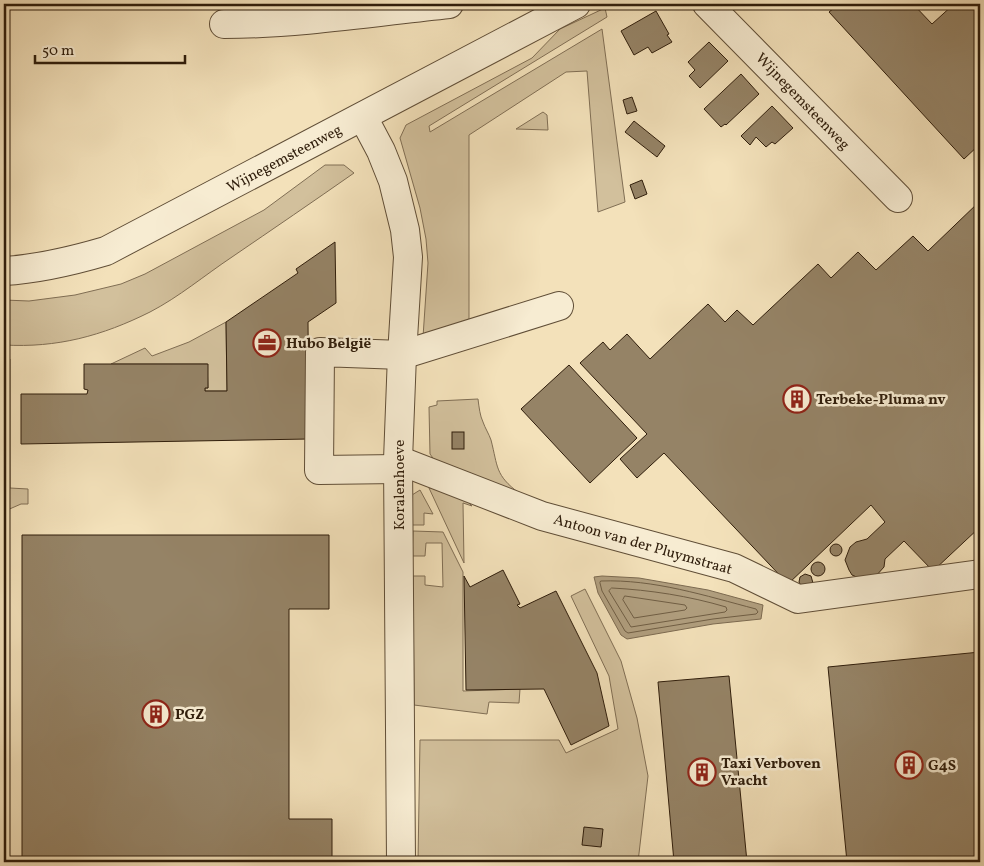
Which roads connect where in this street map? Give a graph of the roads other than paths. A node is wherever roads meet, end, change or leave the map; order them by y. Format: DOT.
graph roads {
  1 [pos="449,4"];
  2 [pos="707,4"];
  3 [pos="558,8"];
  4 [pos="224,24"];
  5 [pos="363,117"];
  6 [pos="898,198"];
  7 [pos="4,271"];
  8 [pos="559,306"];
  9 [pos="402,355"];
  10 [pos="398,465"];
  11 [pos="980,574"];
  12 [pos="401,862"];
  1 -- 4 [label="street"];
  2 -- 6 [label="street, Wijnegemsteenweg"];
  3 -- 5 [label="street, Wijnegemsteenweg"];
  5 -- 7 [label="street, Wijnegemsteenweg"];
  5 -- 9 [label="street, Koralenhoeve"];
  8 -- 9 [label="street"];
  9 -- 10 [label="street, Koralenhoeve"];
  9 -- 10 [label="street"];
  10 -- 11 [label="street, Antoon van der Pluymstraat"];
  10 -- 12 [label="street, Koralenhoeve"];
}
